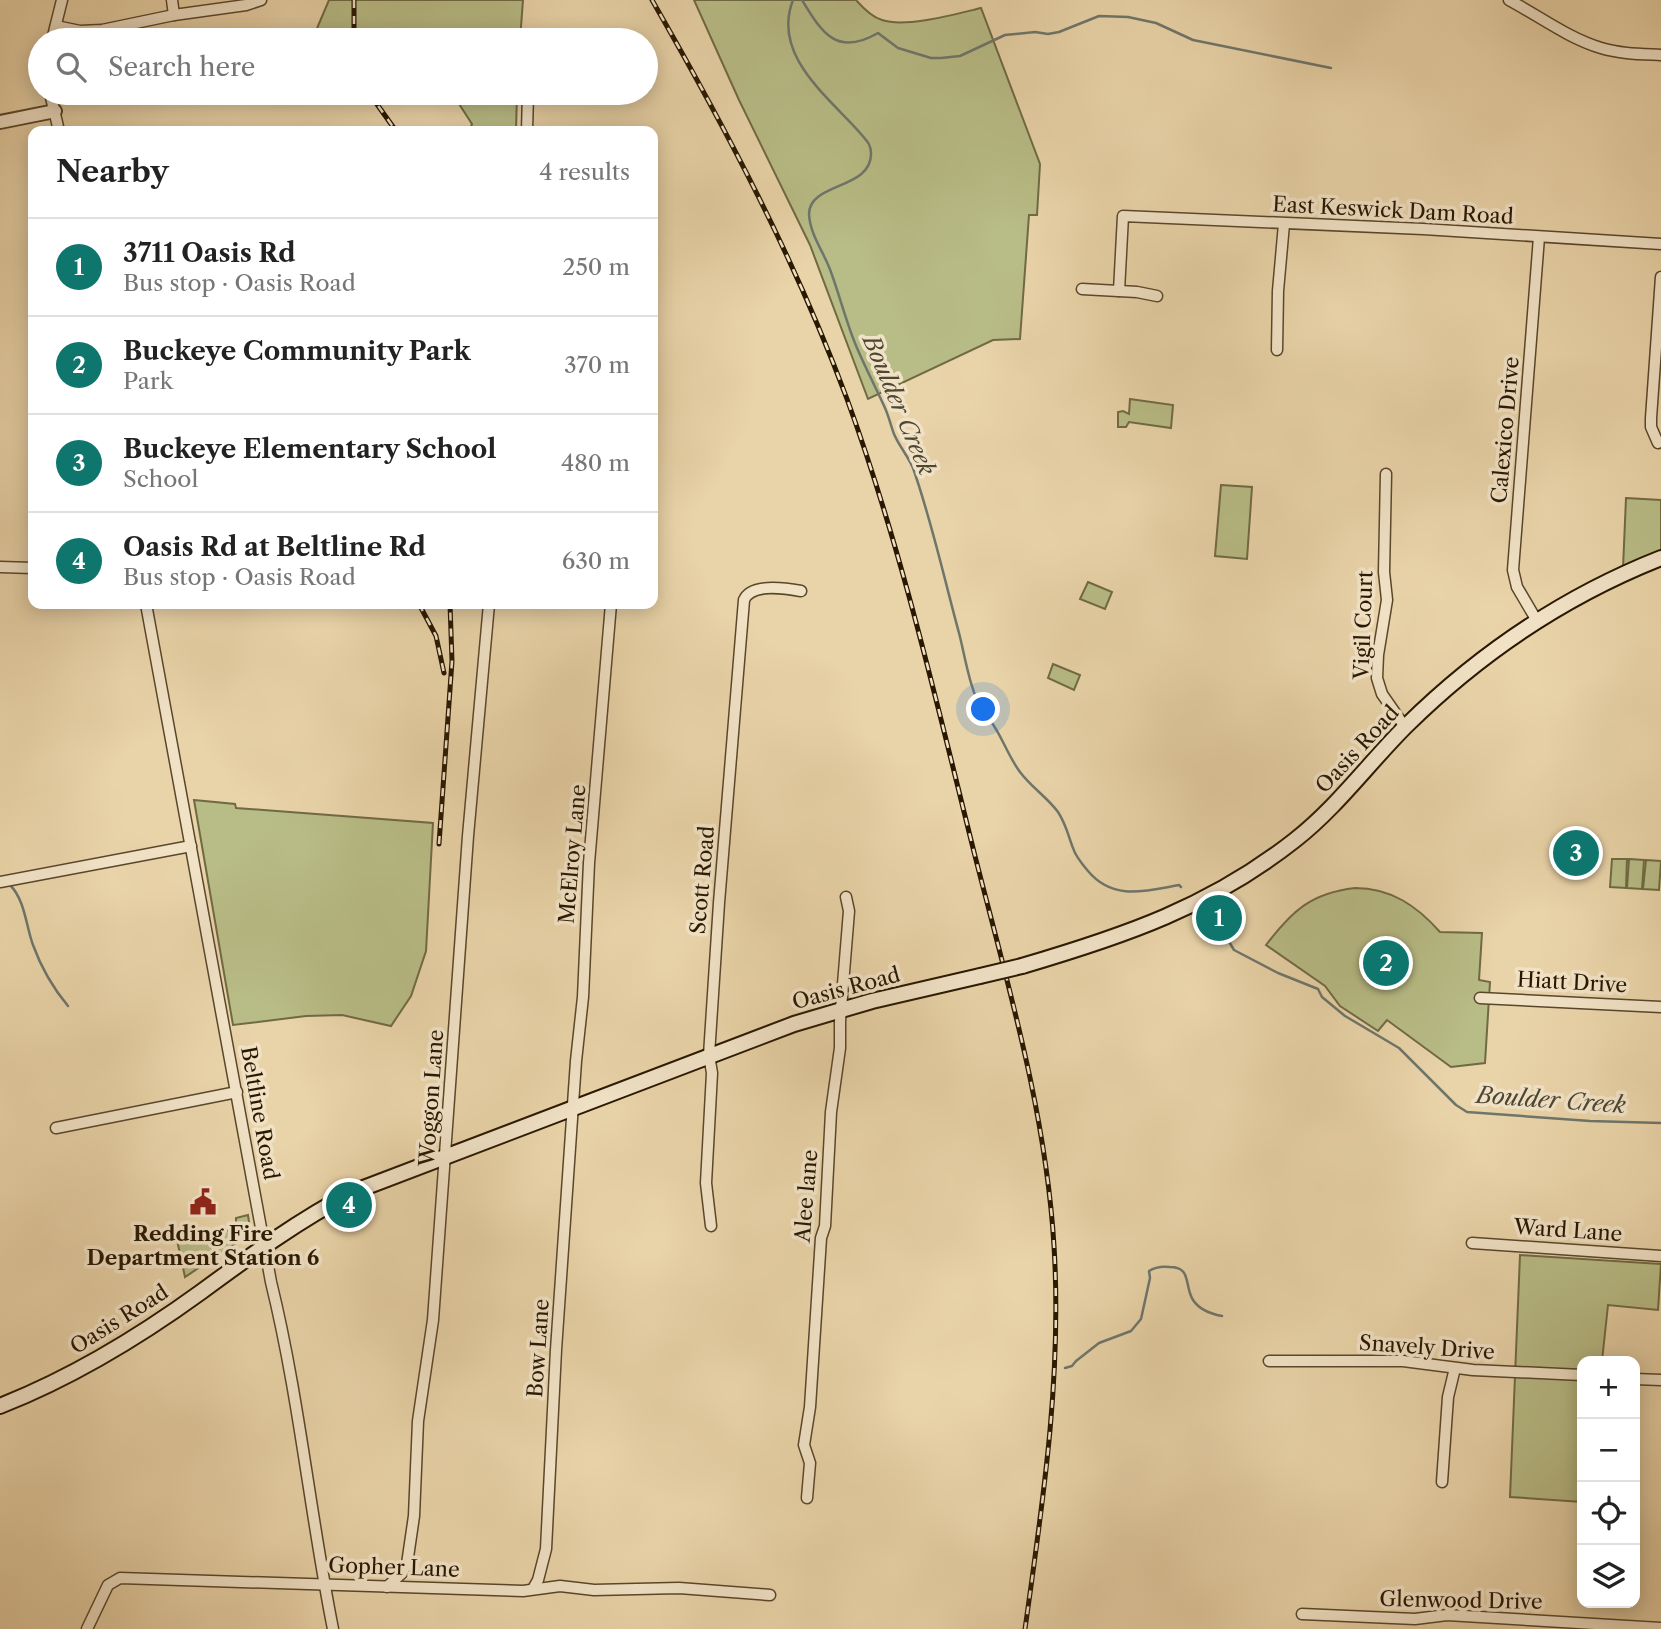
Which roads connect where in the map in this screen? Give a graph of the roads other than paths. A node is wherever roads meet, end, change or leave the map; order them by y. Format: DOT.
graph roads {
  1 [pos="62,0"];
  2 [pos="172,0"];
  3 [pos="261,0"];
  4 [pos="1508,0"];
  5 [pos="174,15"];
  6 [pos="56,26"];
  7 [pos="69,28"];
  8 [pos="104,28"];
  9 [pos="1661,55"];
  10 [pos="53,105"];
  11 [pos="528,105"];
  12 [pos="54,111"];
  13 [pos="0,122"];
  14 [pos="58,126"];
  15 [pos="527,126"];
  16 [pos="1284,224"];
  17 [pos="1539,237"];
  18 [pos="1661,244"];
  19 [pos="1661,277"];
  20 [pos="1082,289"];
  21 [pos="1119,291"];
  22 [pos="1157,296"];
  23 [pos="1277,350"];
  24 [pos="1658,443"];
  25 [pos="1386,474"];
  26 [pos="1661,558"];
  27 [pos="0,567"];
  28 [pos="28,568"];
  29 [pos="801,591"];
  30 [pos="147,609"];
  31 [pos="489,609"];
  32 [pos="611,609"];
  33 [pos="1537,621"];
  34 [pos="1405,727"];
  35 [pos="191,846"];
  36 [pos="0,882"];
  37 [pos="846,897"];
  38 [pos="1480,998"];
  39 [pos="1661,1007"];
  40 [pos="841,1009"];
  41 [pos="709,1055"];
  42 [pos="237,1093"];
  43 [pos="574,1108"];
  44 [pos="56,1128"];
  45 [pos="447,1156"];
  46 [pos="711,1226"];
  47 [pos="1472,1243"];
  48 [pos="264,1246"];
  49 [pos="1661,1256"];
  50 [pos="1269,1361"];
  51 [pos="1455,1368"];
  52 [pos="1577,1376"];
  53 [pos="1640,1379"];
  54 [pos="1661,1380"];
  55 [pos="0,1406"];
  56 [pos="1442,1482"];
  57 [pos="807,1498"];
  58 [pos="324,1584"];
  59 [pos="387,1587"];
  60 [pos="533,1588"];
  61 [pos="770,1595"];
  62 [pos="1302,1614"];
  63 [pos="1661,1628"];
  64 [pos="86,1629"];
  65 [pos="333,1629"];
  1 -- 6 [label="street"];
  2 -- 5 [label="street"];
  3 -- 5 [label="street"];
  4 -- 9 [label="street"];
  5 -- 8 [label="street"];
  6 -- 7 [label="street"];
  10 -- 12 [label="street"];
  11 -- 15 [label="street"];
  12 -- 13 [label="street"];
  12 -- 14 [label="street"];
  16 -- 17 [label="street, East Keswick Dam Road"];
  16 -- 21 [label="street, East Keswick Dam Road"];
  16 -- 23 [label="street"];
  17 -- 18 [label="street, East Keswick Dam Road"];
  17 -- 33 [label="street, Calexico Drive"];
  19 -- 24 [label="street"];
  20 -- 21 [label="street"];
  21 -- 22 [label="street"];
  25 -- 34 [label="street, Vigil Court"];
  26 -- 33 [label="main road, Oasis Road"];
  27 -- 28 [label="street"];
  29 -- 41 [label="street, Scott Road"];
  30 -- 35 [label="street, Beltline Road"];
  31 -- 45 [label="street, Woggon Lane"];
  32 -- 43 [label="street, McElroy Lane"];
  33 -- 34 [label="main road, Oasis Road"];
  34 -- 40 [label="main road, Oasis Road, bridge"];
  35 -- 36 [label="street"];
  35 -- 42 [label="street, Beltline Road"];
  37 -- 40 [label="street, Alee lane"];
  38 -- 39 [label="street, Hiatt Drive"];
  40 -- 41 [label="main road, Oasis Road"];
  40 -- 57 [label="street, Alee lane"];
  41 -- 43 [label="main road, Oasis Road"];
  41 -- 46 [label="street, Scott Road"];
  42 -- 44 [label="street"];
  42 -- 48 [label="street, Beltline Road"];
  43 -- 45 [label="main road, Oasis Road"];
  43 -- 60 [label="street, Bow Lane"];
  45 -- 48 [label="main road, Oasis Road"];
  45 -- 59 [label="street, Woggon Lane"];
  47 -- 49 [label="street, Ward Lane"];
  48 -- 55 [label="main road, Oasis Road"];
  48 -- 58 [label="street, Beltline Road"];
  50 -- 51 [label="street, Snavely Drive"];
  51 -- 52 [label="street, Snavely Drive"];
  51 -- 56 [label="street"];
  53 -- 54 [label="street"];
  58 -- 59 [label="street, Gopher Lane"];
  58 -- 64 [label="street, Gopher Lane"];
  58 -- 65 [label="street, Beltline Road"];
  59 -- 60 [label="street, Gopher Lane"];
  60 -- 61 [label="street, Gopher Lane"];
  62 -- 63 [label="street, Glenwood Drive"];
}
